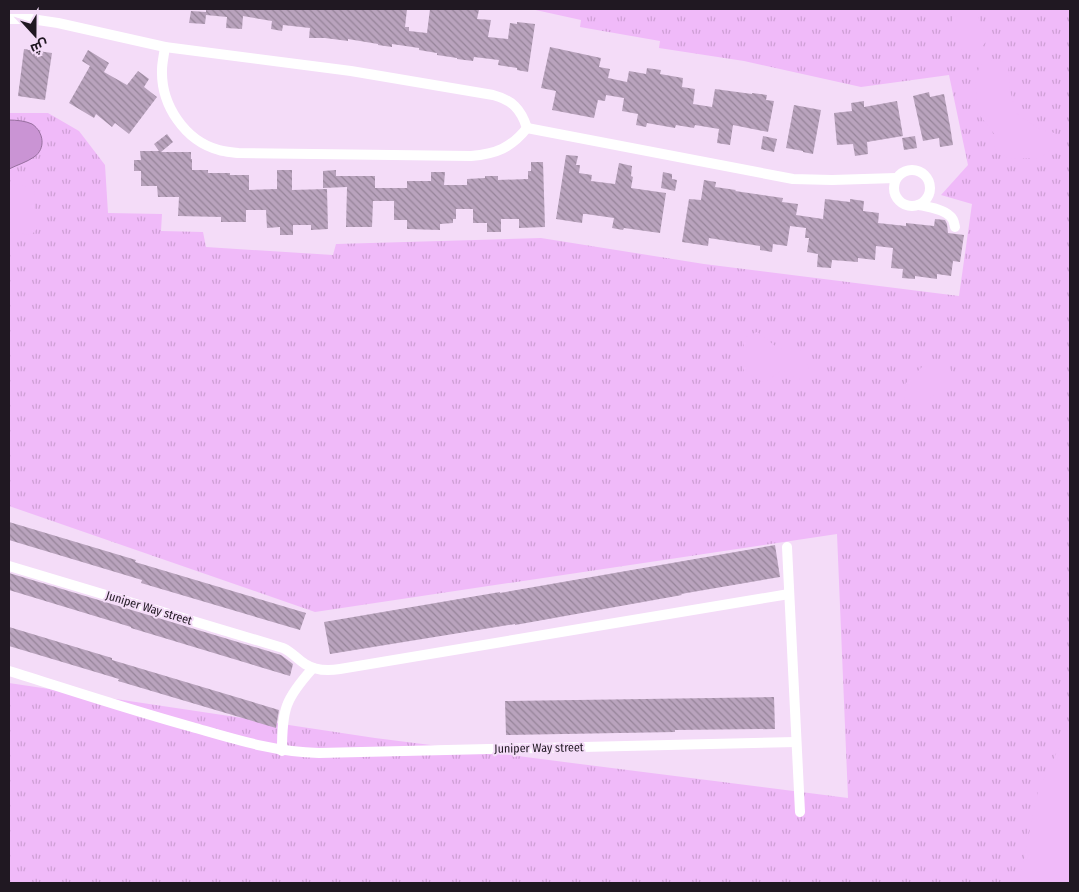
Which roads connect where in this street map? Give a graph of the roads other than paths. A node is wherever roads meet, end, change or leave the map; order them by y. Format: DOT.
graph roads {
  1 [pos="9,19"];
  2 [pos="165,47"];
  3 [pos="527,128"];
  4 [pos="896,178"];
  5 [pos="919,205"];
  6 [pos="955,227"];
  7 [pos="787,547"];
  8 [pos="9,566"];
  9 [pos="789,594"];
  10 [pos="313,668"];
  11 [pos="9,671"];
  12 [pos="796,742"];
  13 [pos="282,750"];
  14 [pos="800,812"];
  1 -- 2 [label="street"];
  2 -- 3 [label="street"];
  2 -- 3 [label="street"];
  3 -- 4 [label="street"];
  4 -- 5 [label="street"];
  4 -- 5 [label="street"];
  5 -- 6 [label="street"];
  7 -- 9 [label="street"];
  8 -- 10 [label="street, Juniper Way street"];
  9 -- 10 [label="street"];
  9 -- 12 [label="street"];
  10 -- 13 [label="street"];
  11 -- 13 [label="street, Juniper Way street"];
  12 -- 13 [label="street, Juniper Way street"];
  12 -- 14 [label="street"];
}
